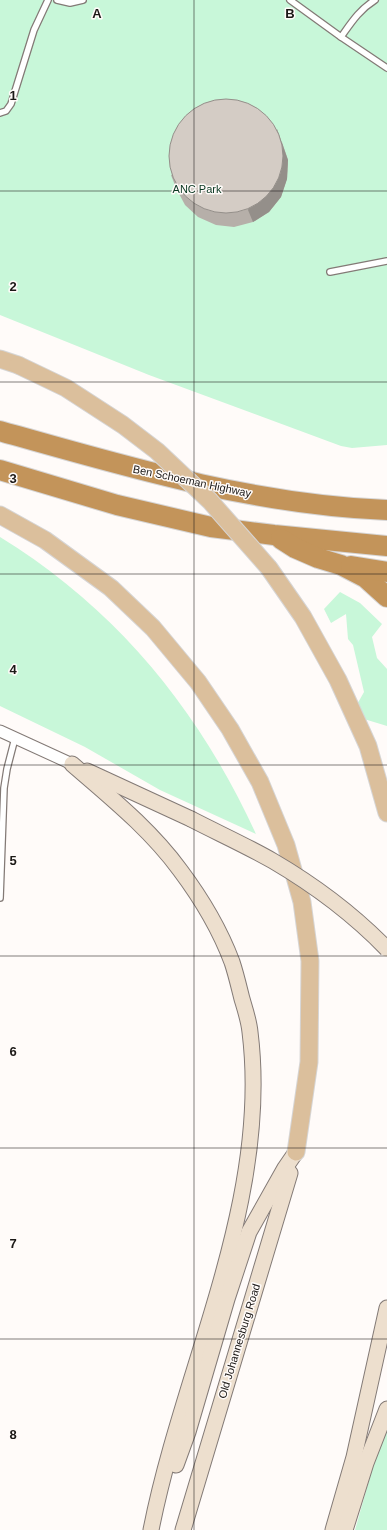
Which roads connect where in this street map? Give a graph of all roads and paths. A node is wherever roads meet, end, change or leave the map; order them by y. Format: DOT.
graph roads {
  1 [pos="48,0"];
  2 [pos="57,0"];
  3 [pos="84,0"];
  4 [pos="290,0"];
  5 [pos="375,0"];
  6 [pos="341,38"];
  7 [pos="387,68"];
  8 [pos="0,113"];
  9 [pos="387,261"];
  10 [pos="330,272"];
  11 [pos="0,359"];
  12 [pos="0,431"];
  13 [pos="0,470"];
  14 [pos="387,510"];
  15 [pos="0,515"];
  16 [pos="274,535"];
  17 [pos="387,546"];
  18 [pos="341,565"];
  19 [pos="387,572"];
  20 [pos="387,597"];
  21 [pos="0,731"];
  22 [pos="16,738"];
  23 [pos="72,764"];
  24 [pos="387,813"];
  25 [pos="0,898"];
  26 [pos="387,949"];
  27 [pos="296,1152"];
  28 [pos="387,1308"];
  29 [pos="387,1409"];
  30 [pos="151,1530"];
  31 [pos="154,1530"];
  32 [pos="183,1530"];
  33 [pos="333,1530"];
  34 [pos="345,1530"];
  1 -- 8 [label="lane"];
  2 -- 3 [label="lane"];
  4 -- 6 [label="lane"];
  5 -- 6 [label="lane"];
  6 -- 7 [label="lane"];
  9 -- 10 [label="lane"];
  11 -- 24 [label="main road, bridge"];
  12 -- 14 [label="highway, Ben Schoeman Highway"];
  13 -- 16 [label="highway"];
  15 -- 27 [label="main road"];
  16 -- 17 [label="highway"];
  16 -- 18 [label="highway"];
  18 -- 19 [label="highway"];
  18 -- 20 [label="highway"];
  21 -- 22 [label="street"];
  22 -- 23 [label="street"];
  22 -- 25 [label="lane"];
  23 -- 26 [label="main road, bridge"];
  23 -- 30 [label="main road"];
  27 -- 31 [label="main road"];
  27 -- 32 [label="main road, Old Johannesburg Road"];
  28 -- 33 [label="main road"];
  29 -- 34 [label="main road"];
}
